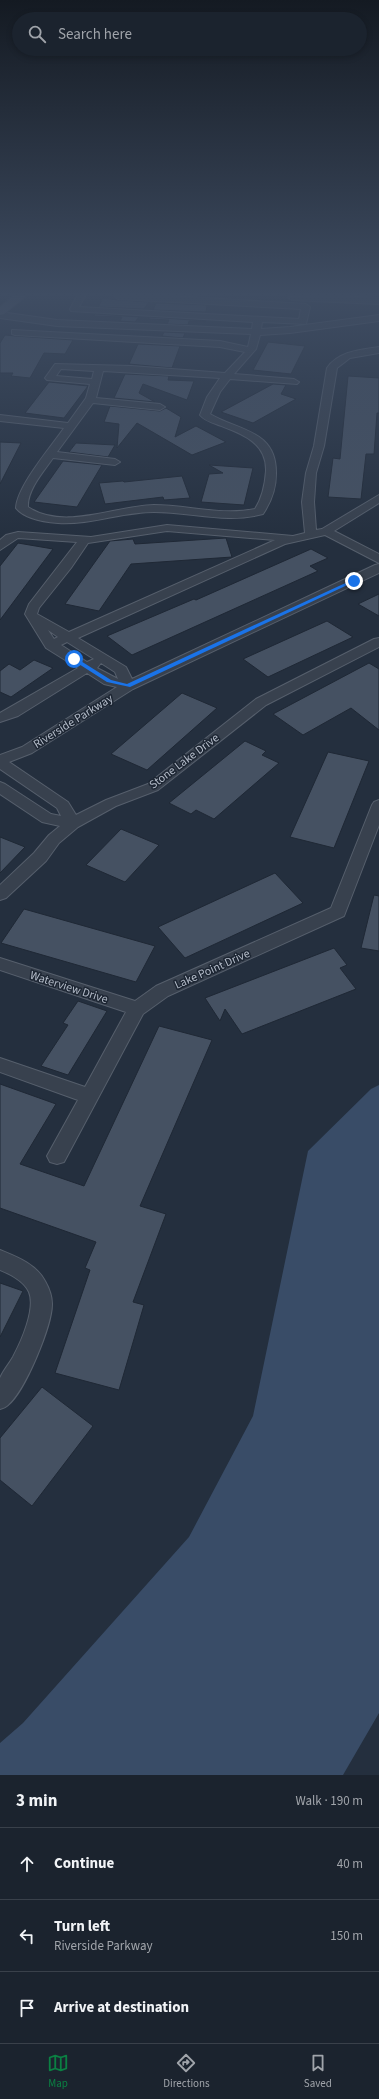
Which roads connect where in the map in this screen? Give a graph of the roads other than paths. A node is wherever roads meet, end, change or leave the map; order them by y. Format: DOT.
graph roads {
  1 [pos="59,379"];
  2 [pos="96,379"];
  3 [pos="225,379"];
  4 [pos="264,379"];
  5 [pos="330,379"];
  6 [pos="95,382"];
  7 [pos="294,382"];
  8 [pos="90,400"];
  9 [pos="160,407"];
  10 [pos="0,418"];
  11 [pos="70,426"];
  12 [pos="50,454"];
  13 [pos="114,462"];
  14 [pos="379,498"];
  15 [pos="326,531"];
  16 [pos="310,535"];
  17 [pos="297,538"];
  18 [pos="84,540"];
  19 [pos="0,547"];
  20 [pos="379,559"];
  21 [pos="379,568"];
  22 [pos="32,616"];
  23 [pos="69,637"];
  24 [pos="379,642"];
  25 [pos="51,645"];
  26 [pos="102,659"];
  27 [pos="88,668"];
  28 [pos="128,686"];
  29 [pos="0,718"];
  30 [pos="27,750"];
  31 [pos="0,761"];
  32 [pos="16,772"];
  33 [pos="0,786"];
  34 [pos="379,805"];
  35 [pos="73,823"];
  36 [pos="0,894"];
  37 [pos="0,964"];
  38 [pos="137,1009"];
  39 [pos="0,1065"];
  40 [pos="90,1096"];
  41 [pos="57,1156"];
  42 [pos="0,1260"];
  43 [pos="0,1398"];
  1 -- 6 [label="street"];
  2 -- 6 [label="street"];
  3 -- 12 [label="street"];
  4 -- 7 [label="street"];
  5 -- 16 [label="street"];
  6 -- 8 [label="street"];
  8 -- 9 [label="street"];
  8 -- 11 [label="street"];
  10 -- 11 [label="street"];
  11 -- 12 [label="street"];
  12 -- 13 [label="street"];
  14 -- 15 [label="street"];
  15 -- 16 [label="street"];
  15 -- 20 [label="street"];
  16 -- 17 [label="street"];
  17 -- 18 [label="street"];
  17 -- 23 [label="street"];
  18 -- 19 [label="street"];
  18 -- 22 [label="street"];
  21 -- 28 [label="street, Riverside Parkway"];
  22 -- 23 [label="street"];
  22 -- 25 [label="street"];
  23 -- 25 [label="street"];
  23 -- 26 [label="street"];
  24 -- 35 [label="street, Stone Lake Drive"];
  25 -- 27 [label="street"];
  26 -- 27 [label="street"];
  26 -- 28 [label="street"];
  27 -- 28 [label="street"];
  27 -- 29 [label="street"];
  28 -- 30 [label="street, Riverside Parkway"];
  30 -- 31 [label="street, Riverside Parkway"];
  30 -- 32 [label="street, Riverside Parkway"];
  31 -- 32 [label="street"];
  32 -- 33 [label="street, Riverside Parkway"];
  32 -- 35 [label="street"];
  33 -- 35 [label="street"];
  34 -- 38 [label="street, Lake Point Drive"];
  35 -- 36 [label="street, Stone Lake Drive"];
  37 -- 38 [label="street, Waterview Drive"];
  38 -- 40 [label="street, Lake Point Drive"];
  39 -- 40 [label="street"];
  40 -- 41 [label="street, Lake Point Drive"];
  42 -- 43 [label="street"];
}
